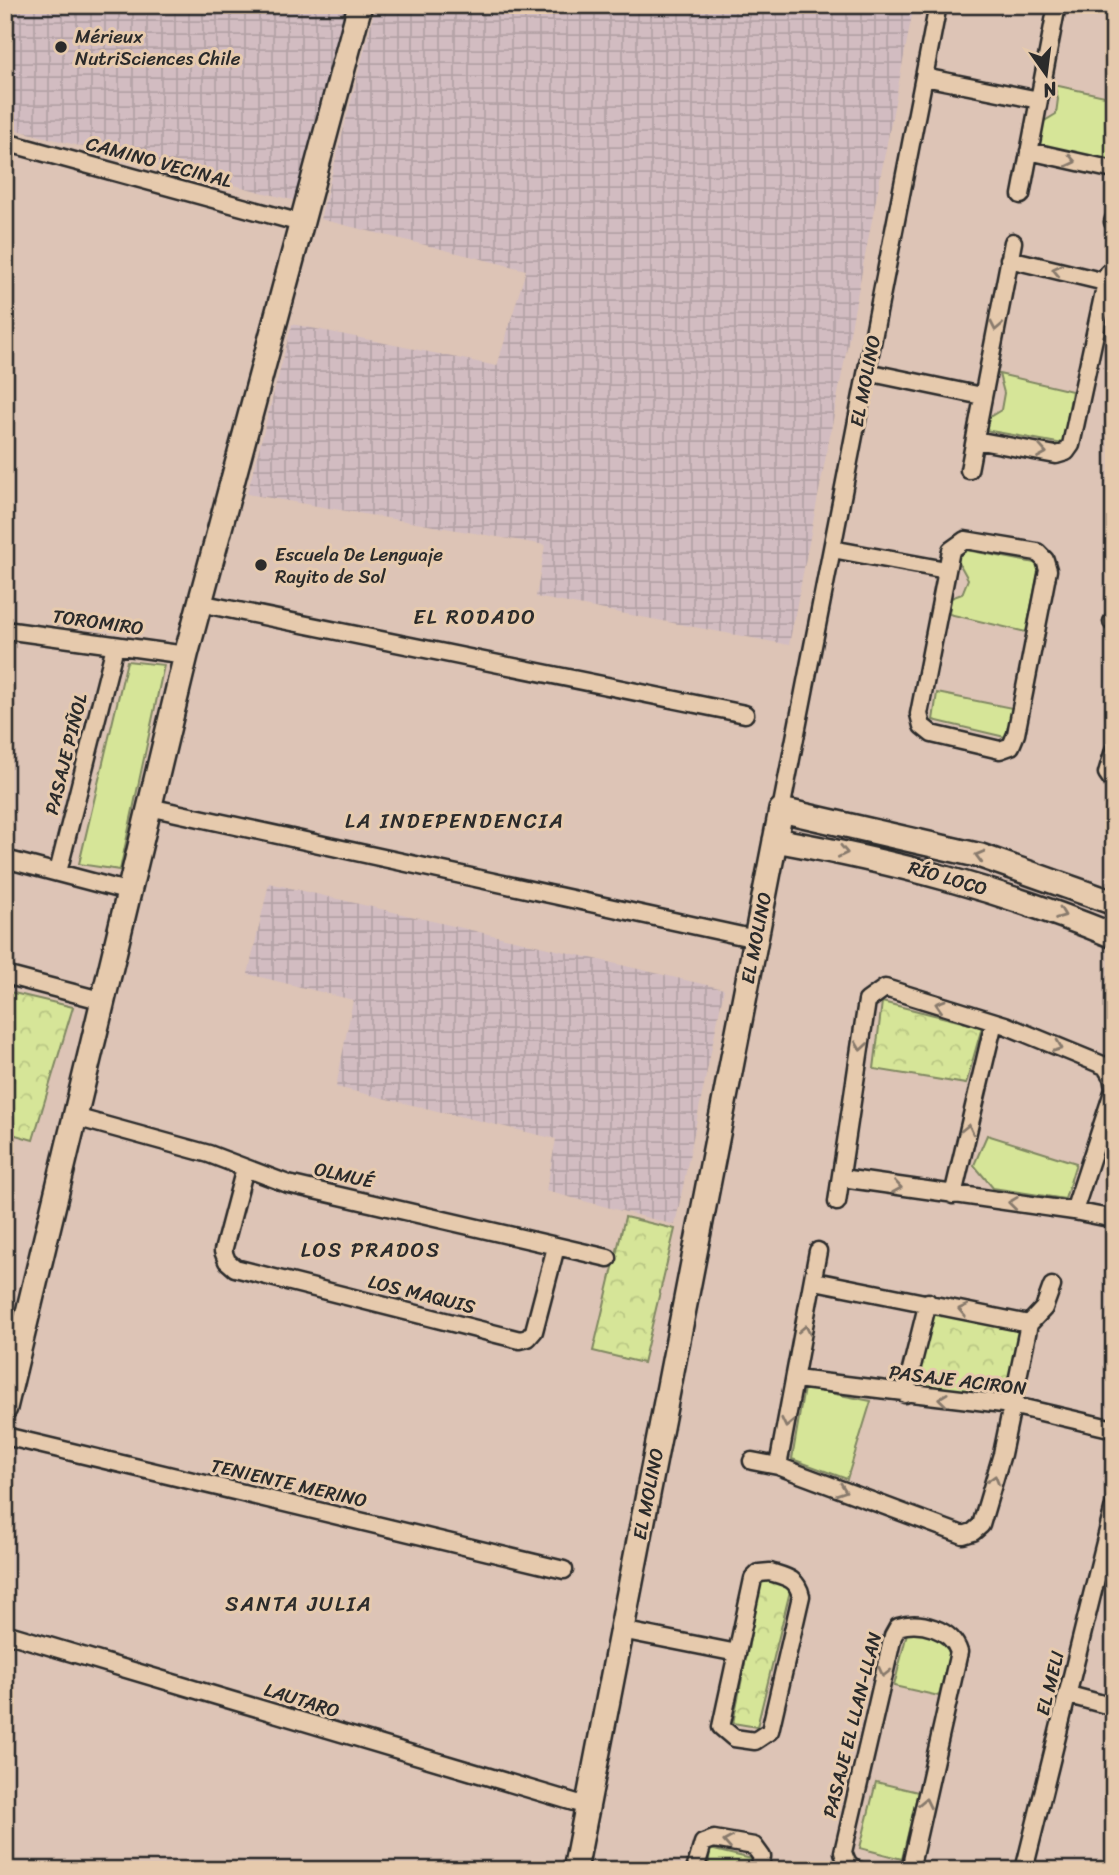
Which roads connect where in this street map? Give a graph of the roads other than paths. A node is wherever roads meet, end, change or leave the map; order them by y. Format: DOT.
graph roads {
  1 [pos="360,5"];
  2 [pos="938,5"];
  3 [pos="1057,5"];
  4 [pos="924,77"];
  5 [pos="1039,100"];
  6 [pos="5,142"];
  7 [pos="1029,151"];
  8 [pos="1114,170"];
  9 [pos="1021,195"];
  10 [pos="301,223"];
  11 [pos="1013,242"];
  12 [pos="1009,259"];
  13 [pos="867,372"];
  14 [pos="982,396"];
  15 [pos="975,440"];
  16 [pos="969,470"];
  17 [pos="832,549"];
  18 [pos="946,570"];
  19 [pos="199,603"];
  20 [pos="6,634"];
  21 [pos="115,646"];
  22 [pos="186,655"];
  23 [pos="745,714"];
  24 [pos="1114,750"];
  25 [pos="1114,783"];
  26 [pos="149,807"];
  27 [pos="781,810"];
  28 [pos="775,840"];
  29 [pos="5,859"];
  30 [pos="58,872"];
  31 [pos="130,892"];
  32 [pos="1114,902"];
  33 [pos="1114,936"];
  34 [pos="756,939"];
  35 [pos="5,975"];
  36 [pos="104,1001"];
  37 [pos="994,1022"];
  38 [pos="75,1117"];
  39 [pos="245,1168"];
  40 [pos="842,1178"];
  41 [pos="953,1195"];
  42 [pos="837,1202"];
  43 [pos="1074,1211"];
  44 [pos="1114,1219"];
  45 [pos="556,1247"];
  46 [pos="818,1251"];
  47 [pos="608,1258"];
  48 [pos="815,1281"];
  49 [pos="1052,1286"];
  50 [pos="928,1302"];
  51 [pos="15,1324"];
  52 [pos="1029,1324"];
  53 [pos="796,1379"];
  54 [pos="905,1394"];
  55 [pos="1011,1405"];
  56 [pos="5,1408"];
  57 [pos="1114,1429"];
  58 [pos="5,1436"];
  59 [pos="752,1461"];
  60 [pos="778,1466"];
  61 [pos="1114,1506"];
  62 [pos="564,1570"];
  63 [pos="621,1630"];
  64 [pos="5,1633"];
  65 [pos="737,1653"];
  66 [pos="1069,1695"];
  67 [pos="1114,1707"];
  68 [pos="587,1806"];
  69 [pos="575,1870"];
  70 [pos="695,1870"];
  71 [pos="759,1870"];
  72 [pos="858,1870"];
  73 [pos="910,1870"];
  74 [pos="1024,1870"];
  1 -- 10 [label="street"];
  2 -- 4 [label="street, EL MOLINO"];
  3 -- 5 [label="street"];
  4 -- 5 [label="street"];
  4 -- 13 [label="street, EL MOLINO"];
  5 -- 7 [label="street"];
  6 -- 10 [label="street, CAMINO VECINAL"];
  7 -- 8 [label="street, one-way"];
  7 -- 9 [label="street"];
  10 -- 19 [label="street"];
  11 -- 12 [label="street"];
  12 -- 14 [label="street, one-way"];
  15 -- 12 [label="street, one-way"];
  13 -- 14 [label="street"];
  13 -- 17 [label="street, EL MOLINO"];
  14 -- 15 [label="street"];
  15 -- 16 [label="street"];
  17 -- 18 [label="street"];
  17 -- 27 [label="street, EL MOLINO"];
  18 -- 18 [label="street"];
  19 -- 22 [label="street"];
  19 -- 23 [label="street"];
  20 -- 21 [label="street, TOROMIRO"];
  21 -- 22 [label="street, TOROMIRO"];
  21 -- 30 [label="street, PASAJE PIÑOL"];
  22 -- 26 [label="street"];
  24 -- 25 [label="street"];
  26 -- 31 [label="street"];
  26 -- 34 [label="street"];
  27 -- 28 [label="street, EL MOLINO"];
  32 -- 27 [label="street, RÍO LOCO, one-way"];
  28 -- 33 [label="street, RÍO LOCO, one-way"];
  28 -- 34 [label="street, EL MOLINO"];
  29 -- 30 [label="street"];
  30 -- 31 [label="street"];
  31 -- 36 [label="street"];
  34 -- 63 [label="street, EL MOLINO"];
  35 -- 36 [label="street"];
  36 -- 38 [label="street"];
  37 -- 40 [label="street, one-way"];
  41 -- 37 [label="street, one-way"];
  37 -- 43 [label="street, one-way"];
  38 -- 39 [label="street, OLMUÉ"];
  38 -- 51 [label="street"];
  39 -- 45 [label="street, OLMUÉ"];
  39 -- 45 [label="street, LOS MAQUIS"];
  40 -- 41 [label="street, one-way"];
  40 -- 42 [label="street"];
  43 -- 41 [label="street, one-way"];
  43 -- 44 [label="street"];
  45 -- 47 [label="street, OLMUÉ"];
  46 -- 48 [label="street"];
  48 -- 50 [label="street"];
  53 -- 48 [label="street, one-way"];
  49 -- 52 [label="street"];
  52 -- 50 [label="street, one-way"];
  50 -- 54 [label="street"];
  51 -- 56 [label="street"];
  52 -- 55 [label="street"];
  53 -- 54 [label="street, PASAJE ACIRON"];
  53 -- 60 [label="street, one-way"];
  55 -- 54 [label="street, PASAJE ACIRON, one-way"];
  55 -- 57 [label="street, PASAJE ACIRON"];
  60 -- 55 [label="street, one-way"];
  58 -- 62 [label="street, TENIENTE MERINO"];
  59 -- 60 [label="street"];
  61 -- 66 [label="street, EL MELI"];
  63 -- 65 [label="street"];
  63 -- 68 [label="street, EL MOLINO"];
  64 -- 68 [label="street, LAUTARO"];
  65 -- 65 [label="street"];
  66 -- 67 [label="street"];
  66 -- 74 [label="street, EL MELI"];
  68 -- 69 [label="street, EL MOLINO"];
  71 -- 70 [label="street, one-way"];
  73 -- 72 [label="street, PASAJE EL LLAN-LLAN, one-way"];
}
